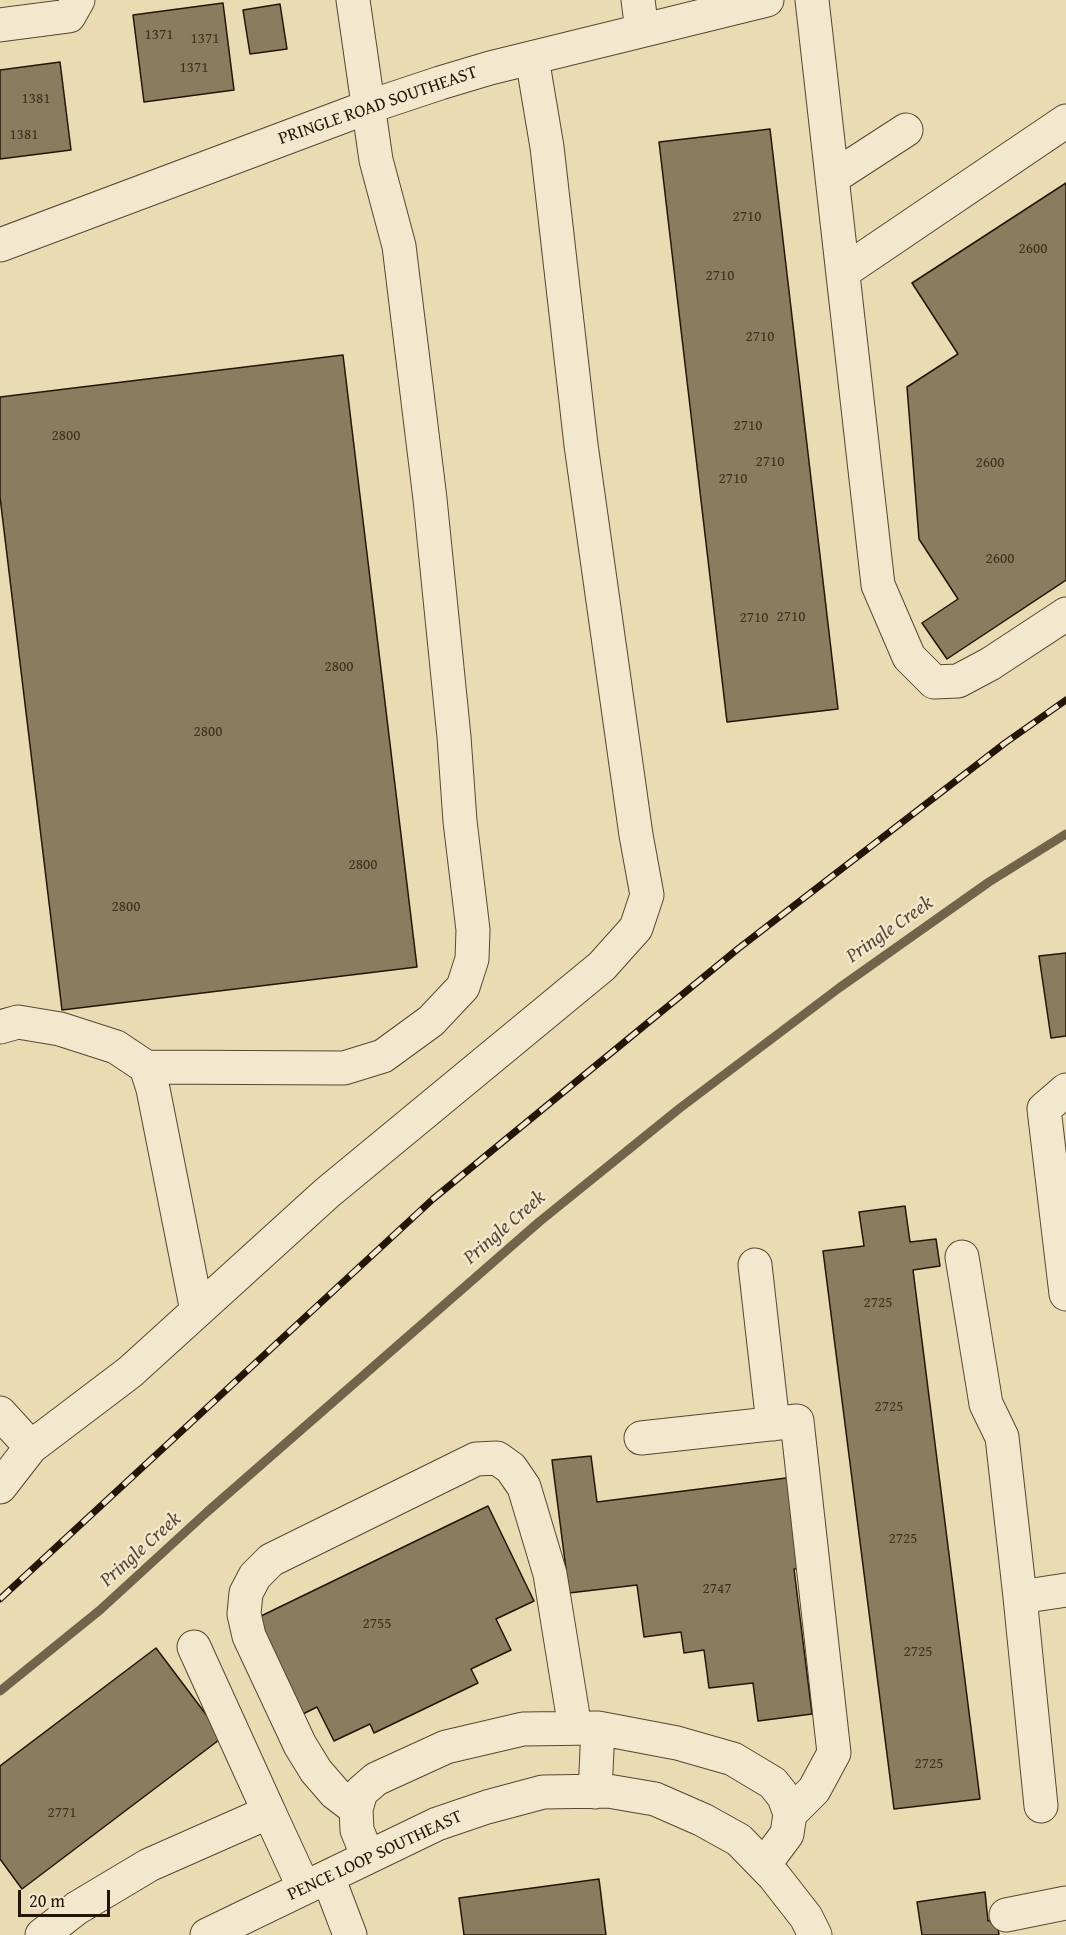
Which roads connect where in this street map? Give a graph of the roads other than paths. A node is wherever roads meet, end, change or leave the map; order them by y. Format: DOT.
graph roads {
  1 [pos="78,0"];
  2 [pos="353,0"];
  3 [pos="767,0"];
  4 [pos="812,0"];
  5 [pos="714,6"];
  6 [pos="640,15"];
  7 [pos="0,25"];
  8 [pos="532,58"];
  9 [pos="368,107"];
  10 [pos="1066,121"];
  11 [pos="906,130"];
  12 [pos="832,178"];
  13 [pos="0,245"];
  14 [pos="843,272"];
  15 [pos="1066,614"];
  16 [pos="0,1027"];
  17 [pos="146,1067"];
  18 [pos="1066,1090"];
  19 [pos="962,1257"];
  20 [pos="755,1264"];
  21 [pos="1066,1294"];
  22 [pos="197,1311"];
  23 [pos="0,1413"];
  24 [pos="773,1424"];
  25 [pos="641,1438"];
  26 [pos="31,1447"];
  27 [pos="0,1487"];
  28 [pos="1066,1590"];
  29 [pos="1020,1597"];
  30 [pos="194,1647"];
  31 [pos="587,1728"];
  32 [pos="596,1792"];
  33 [pos="1041,1806"];
  34 [pos="356,1809"];
  35 [pos="269,1812"];
  36 [pos="790,1814"];
  37 [pos="368,1857"];
  38 [pos="764,1866"];
  39 [pos="316,1882"];
  40 [pos="1066,1902"];
  41 [pos="1006,1915"];
  42 [pos="42,1935"];
  43 [pos="207,1935"];
  44 [pos="351,1935"];
  45 [pos="814,1935"];
  1 -- 7 [label="street"];
  2 -- 9 [label="street"];
  3 -- 5 [label="street, PRINGLE ROAD SOUTHEAST"];
  4 -- 12 [label="street"];
  5 -- 6 [label="street, PRINGLE ROAD SOUTHEAST"];
  6 -- 8 [label="street, PRINGLE ROAD SOUTHEAST"];
  8 -- 9 [label="street, PRINGLE ROAD SOUTHEAST"];
  8 -- 22 [label="street"];
  9 -- 13 [label="street, PRINGLE ROAD SOUTHEAST"];
  9 -- 17 [label="street"];
  10 -- 14 [label="street"];
  11 -- 12 [label="street"];
  12 -- 14 [label="street"];
  14 -- 15 [label="street"];
  16 -- 17 [label="street"];
  17 -- 22 [label="street"];
  18 -- 21 [label="street"];
  19 -- 29 [label="street"];
  20 -- 24 [label="street"];
  22 -- 26 [label="street"];
  23 -- 26 [label="street"];
  24 -- 25 [label="street"];
  24 -- 36 [label="street"];
  26 -- 27 [label="street"];
  28 -- 29 [label="street"];
  29 -- 33 [label="street"];
  30 -- 35 [label="street"];
  31 -- 32 [label="street"];
  31 -- 34 [label="street"];
  31 -- 34 [label="street"];
  31 -- 36 [label="street"];
  32 -- 37 [label="street, PENCE LOOP SOUTHEAST"];
  32 -- 38 [label="street, PENCE LOOP SOUTHEAST"];
  34 -- 37 [label="street"];
  35 -- 39 [label="street"];
  35 -- 42 [label="street"];
  36 -- 38 [label="street"];
  37 -- 39 [label="street, PENCE LOOP SOUTHEAST"];
  38 -- 45 [label="street, PENCE LOOP SOUTHEAST"];
  39 -- 43 [label="street, PENCE LOOP SOUTHEAST"];
  39 -- 44 [label="street"];
  40 -- 41 [label="street"];
}
